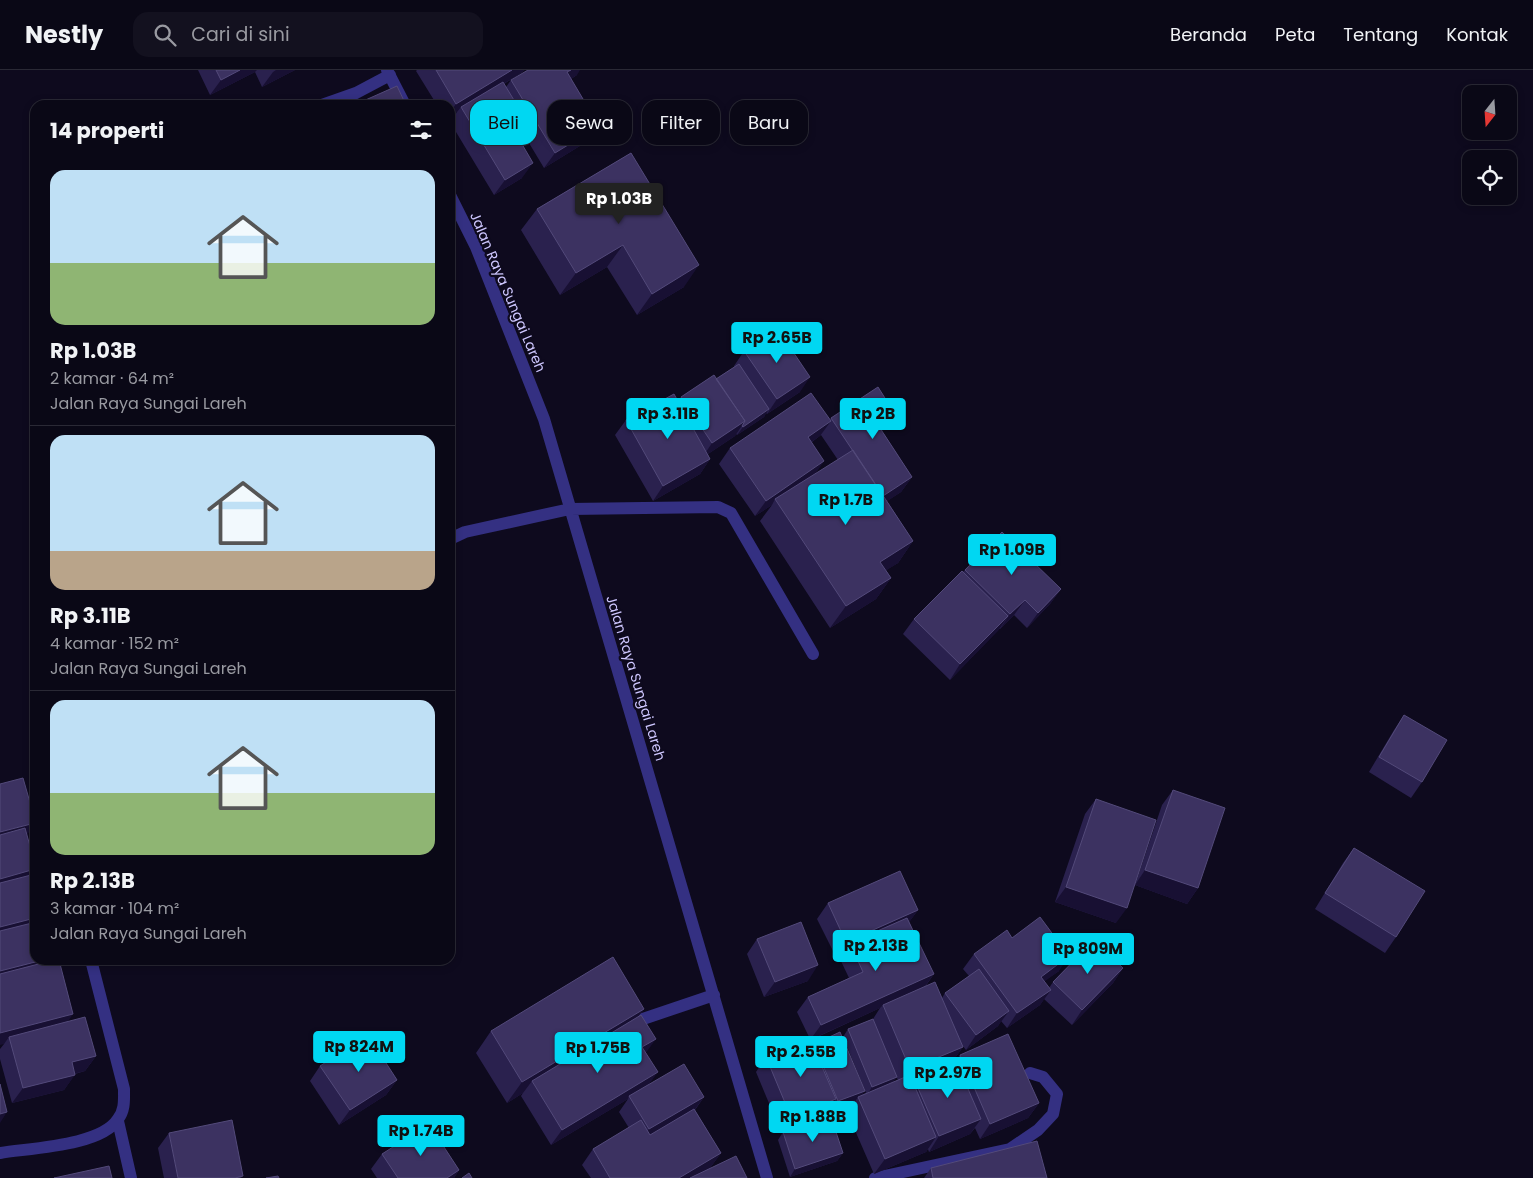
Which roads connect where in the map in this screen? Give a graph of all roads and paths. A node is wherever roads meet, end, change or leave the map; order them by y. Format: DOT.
graph roads {
  1 [pos="388,72"];
  2 [pos="336,100"];
  3 [pos="402,100"];
  4 [pos="455,205"];
  5 [pos="570,509"];
  6 [pos="455,537"];
  7 [pos="813,654"];
  8 [pos="92,965"];
  9 [pos="714,995"];
  10 [pos="637,1021"];
  11 [pos="1030,1073"];
  12 [pos="118,1120"];
  13 [pos="0,1153"];
  14 [pos="131,1178"];
  15 [pos="767,1178"];
  16 [pos="875,1178"];
  1 -- 2 [label="street"];
  1 -- 3 [label="street"];
  4 -- 5 [label="street, Jalan Raya Sungai Lareh"];
  5 -- 6 [label="street"];
  5 -- 7 [label="street"];
  5 -- 9 [label="street, Jalan Raya Sungai Lareh"];
  8 -- 12 [label="street"];
  9 -- 10 [label="street"];
  9 -- 15 [label="street, Jalan Raya Sungai Lareh"];
  11 -- 16 [label="street"];
  12 -- 13 [label="street"];
  12 -- 14 [label="street"];
}
